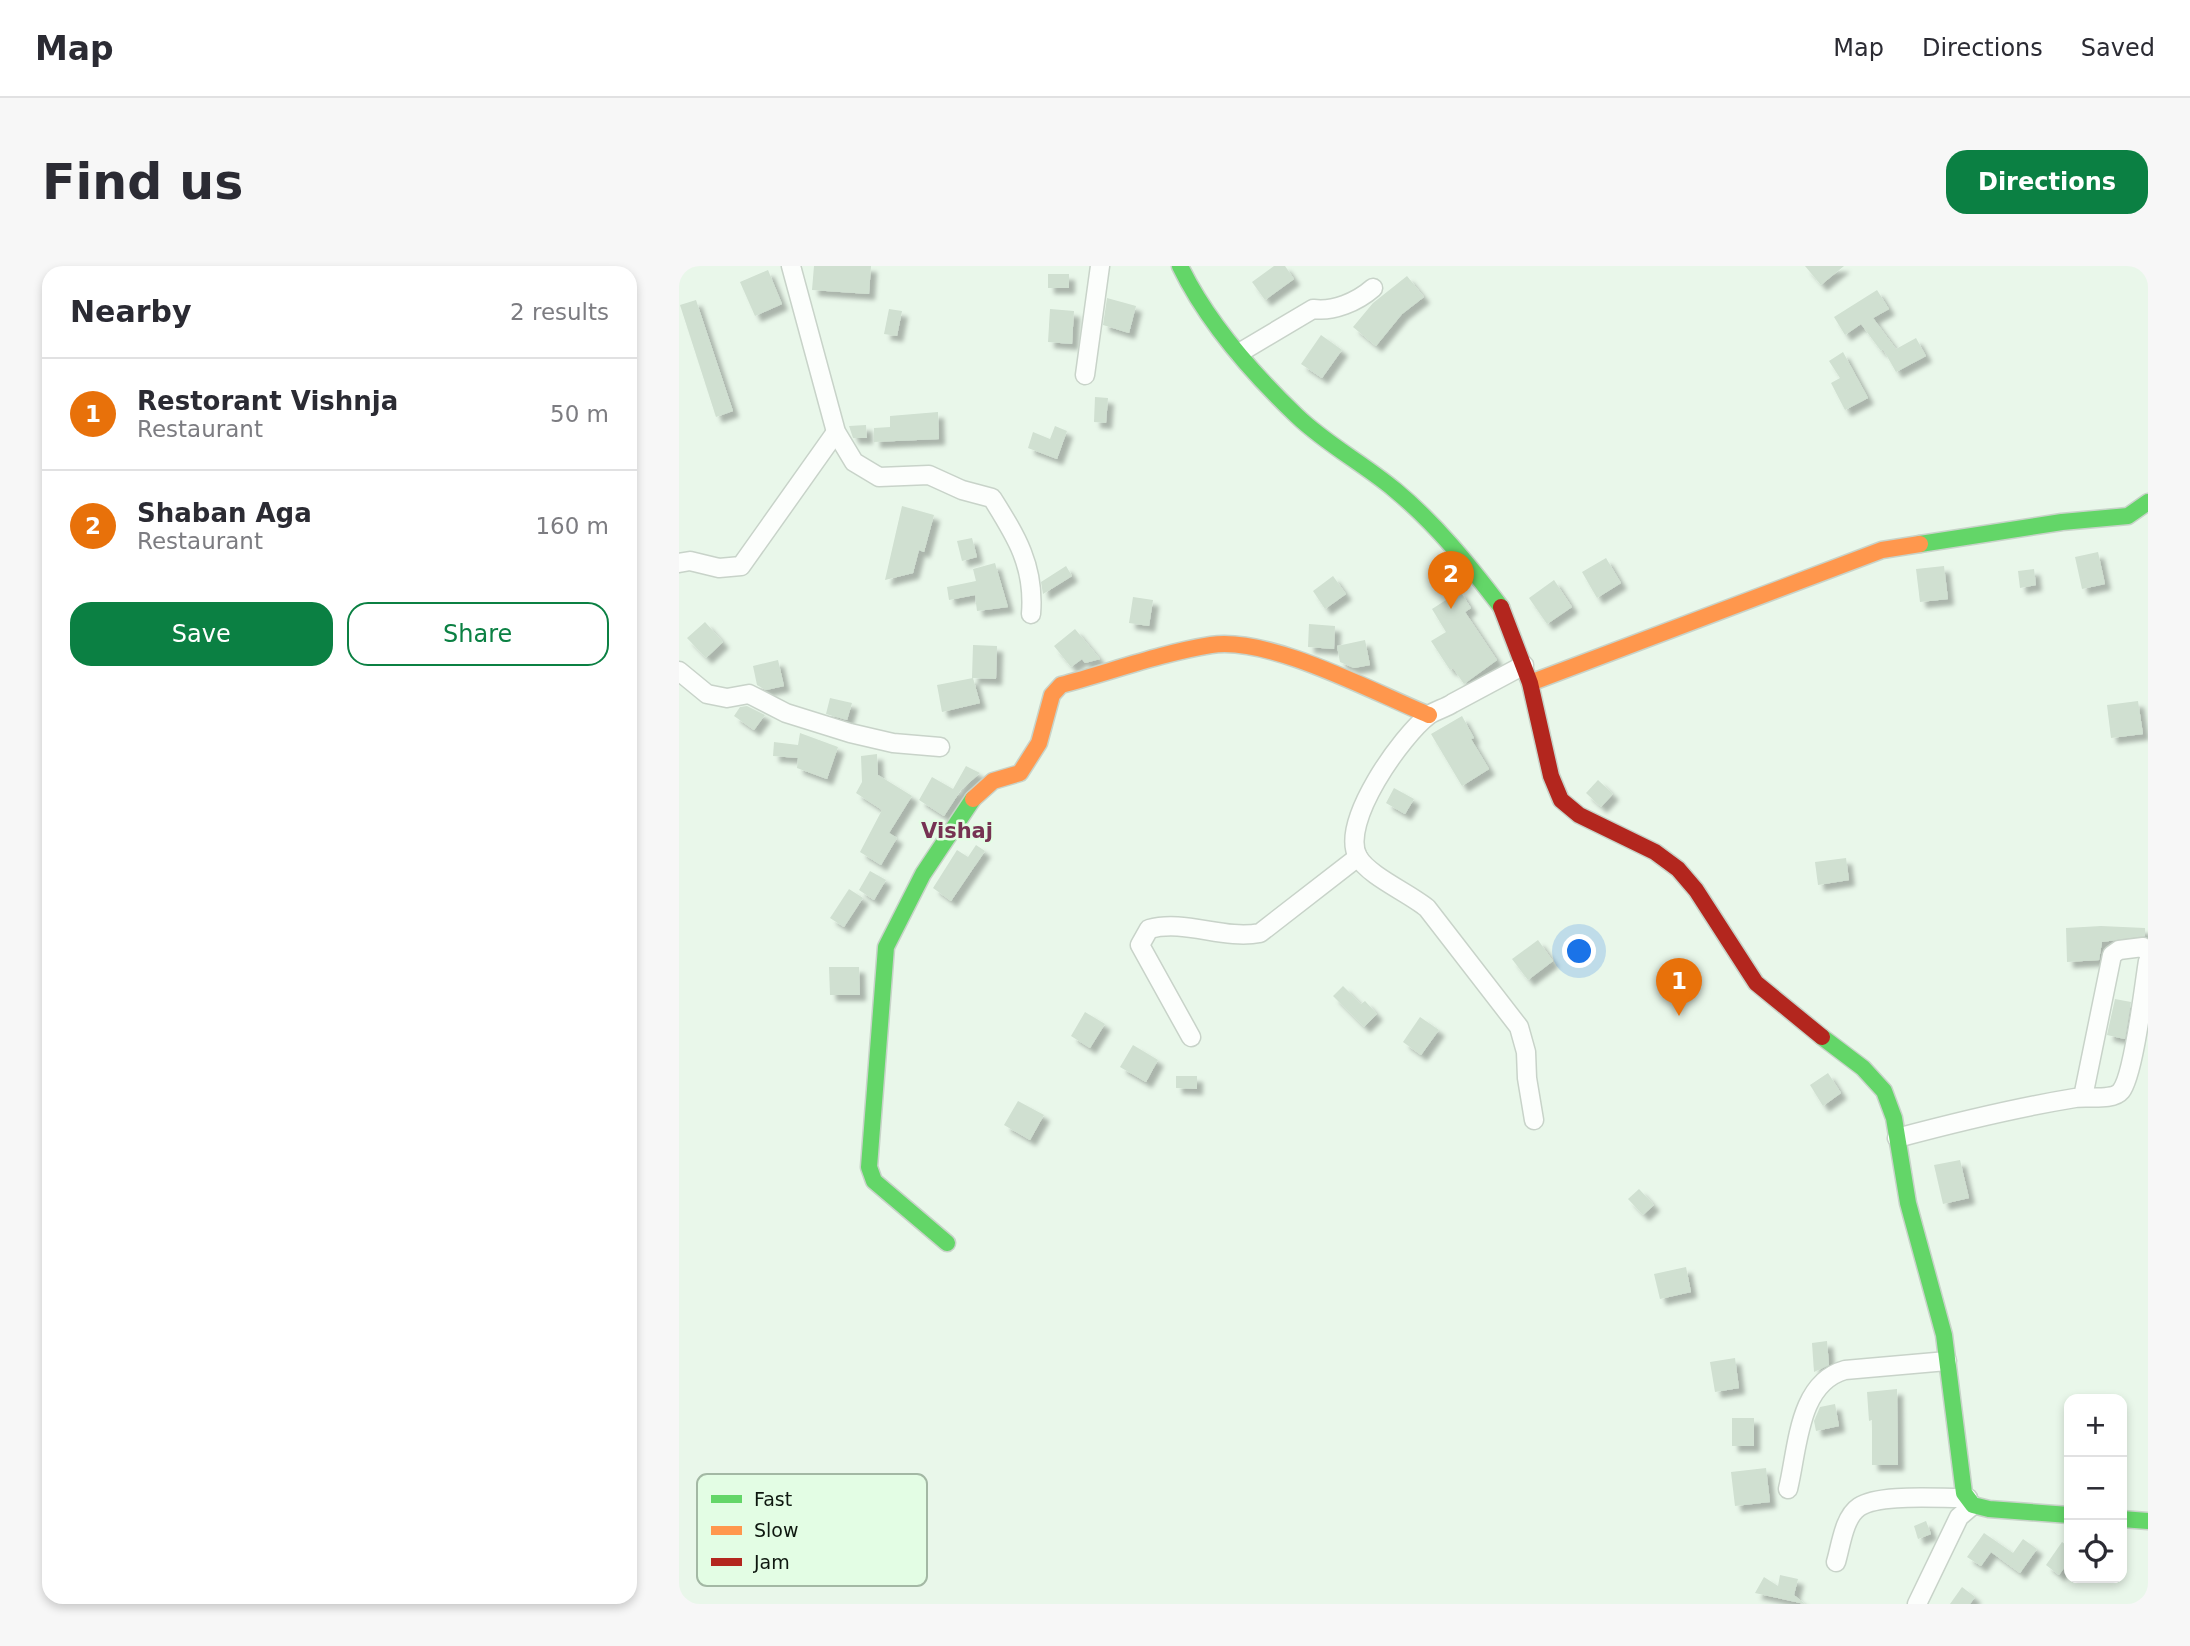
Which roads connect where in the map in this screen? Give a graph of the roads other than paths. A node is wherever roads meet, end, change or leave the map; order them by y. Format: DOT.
graph roads {
  1 [pos="791,266"];
  2 [pos="1100,266"];
  3 [pos="1180,266"];
  4 [pos="1373,288"];
  5 [pos="1239,353"];
  6 [pos="1085,375"];
  7 [pos="836,432"];
  8 [pos="2148,502"];
  9 [pos="679,563"];
  10 [pos="1031,614"];
  11 [pos="1524,665"];
  12 [pos="679,671"];
  13 [pos="1530,683"];
  14 [pos="1429,715"];
  15 [pos="940,747"];
  16 [pos="1358,857"];
  17 [pos="2148,953"];
  18 [pos="2148,961"];
  19 [pos="1191,1037"];
  20 [pos="2083,1097"];
  21 [pos="1534,1120"];
  22 [pos="1898,1138"];
  23 [pos="947,1243"];
  24 [pos="1947,1361"];
  25 [pos="1789,1489"];
  26 [pos="1971,1502"];
  27 [pos="2064,1514"];
  28 [pos="2127,1519"];
  29 [pos="2148,1521"];
  30 [pos="1836,1562"];
  31 [pos="1917,1604"];
  1 -- 7 [label="street"];
  2 -- 6 [label="street"];
  3 -- 5 [label="street"];
  4 -- 5 [label="street"];
  5 -- 11 [label="street"];
  7 -- 9 [label="street"];
  7 -- 10 [label="street"];
  8 -- 13 [label="street"];
  11 -- 13 [label="street"];
  11 -- 14 [label="street"];
  12 -- 15 [label="street"];
  13 -- 22 [label="street"];
  14 -- 16 [label="street"];
  14 -- 23 [label="street"];
  16 -- 19 [label="street"];
  16 -- 21 [label="street"];
  17 -- 20 [label="street"];
  18 -- 20 [label="street"];
  20 -- 22 [label="street"];
  22 -- 24 [label="street"];
  24 -- 25 [label="street"];
  24 -- 26 [label="street"];
  26 -- 27 [label="street"];
  26 -- 30 [label="street"];
  26 -- 31 [label="street"];
  28 -- 29 [label="street"];
}
